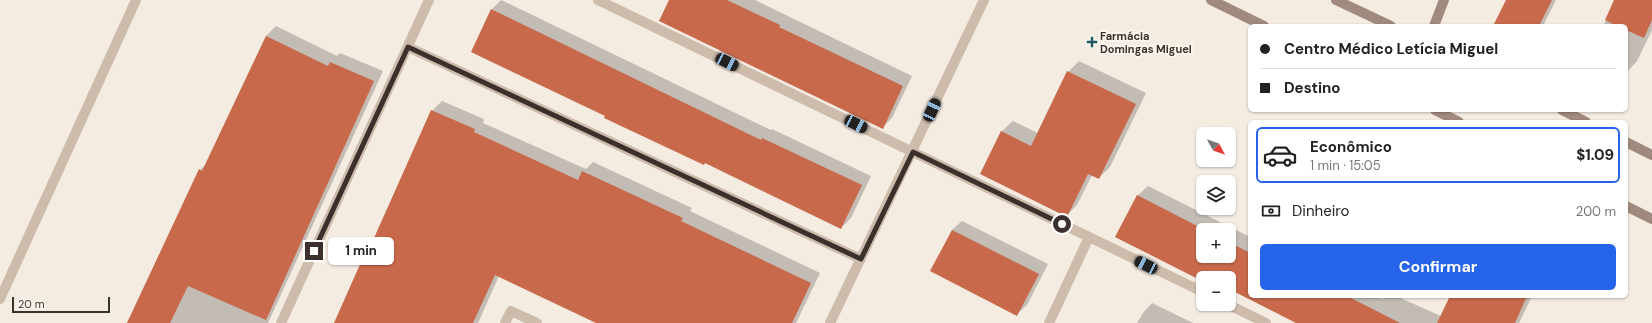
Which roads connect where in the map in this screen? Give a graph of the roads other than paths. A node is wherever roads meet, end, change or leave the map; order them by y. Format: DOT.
graph roads {
  1 [pos="136,0"];
  2 [pos="429,0"];
  3 [pos="598,0"];
  4 [pos="984,0"];
  5 [pos="1211,0"];
  6 [pos="1336,0"];
  7 [pos="1444,0"];
  8 [pos="1260,24"];
  9 [pos="1387,24"];
  10 [pos="1435,24"];
  11 [pos="408,47"];
  12 [pos="1440,112"];
  13 [pos="1566,112"];
  14 [pos="1455,120"];
  15 [pos="1582,120"];
  16 [pos="1628,143"];
  17 [pos="913,152"];
  18 [pos="1652,155"];
  19 [pos="1628,207"];
  20 [pos="1652,219"];
  21 [pos="1089,237"];
  22 [pos="861,259"];
  23 [pos="1196,289"];
  24 [pos="0,299"];
  25 [pos="1236,308"];
  26 [pos="281,323"];
  27 [pos="505,323"];
  28 [pos="537,323"];
  29 [pos="830,323"];
  30 [pos="1049,323"];
  31 [pos="1266,323"];
  1 -- 24 [label="street"];
  2 -- 11 [label="street"];
  3 -- 17 [label="street"];
  4 -- 17 [label="street"];
  5 -- 8 [label="street"];
  6 -- 9 [label="street"];
  7 -- 10 [label="street"];
  11 -- 22 [label="street"];
  11 -- 26 [label="street"];
  12 -- 14 [label="street"];
  13 -- 15 [label="street"];
  16 -- 18 [label="street"];
  17 -- 21 [label="street"];
  17 -- 22 [label="street"];
  19 -- 20 [label="street"];
  21 -- 23 [label="street"];
  21 -- 30 [label="street"];
  22 -- 29 [label="street"];
  25 -- 31 [label="street"];
  27 -- 28 [label="street"];
}
